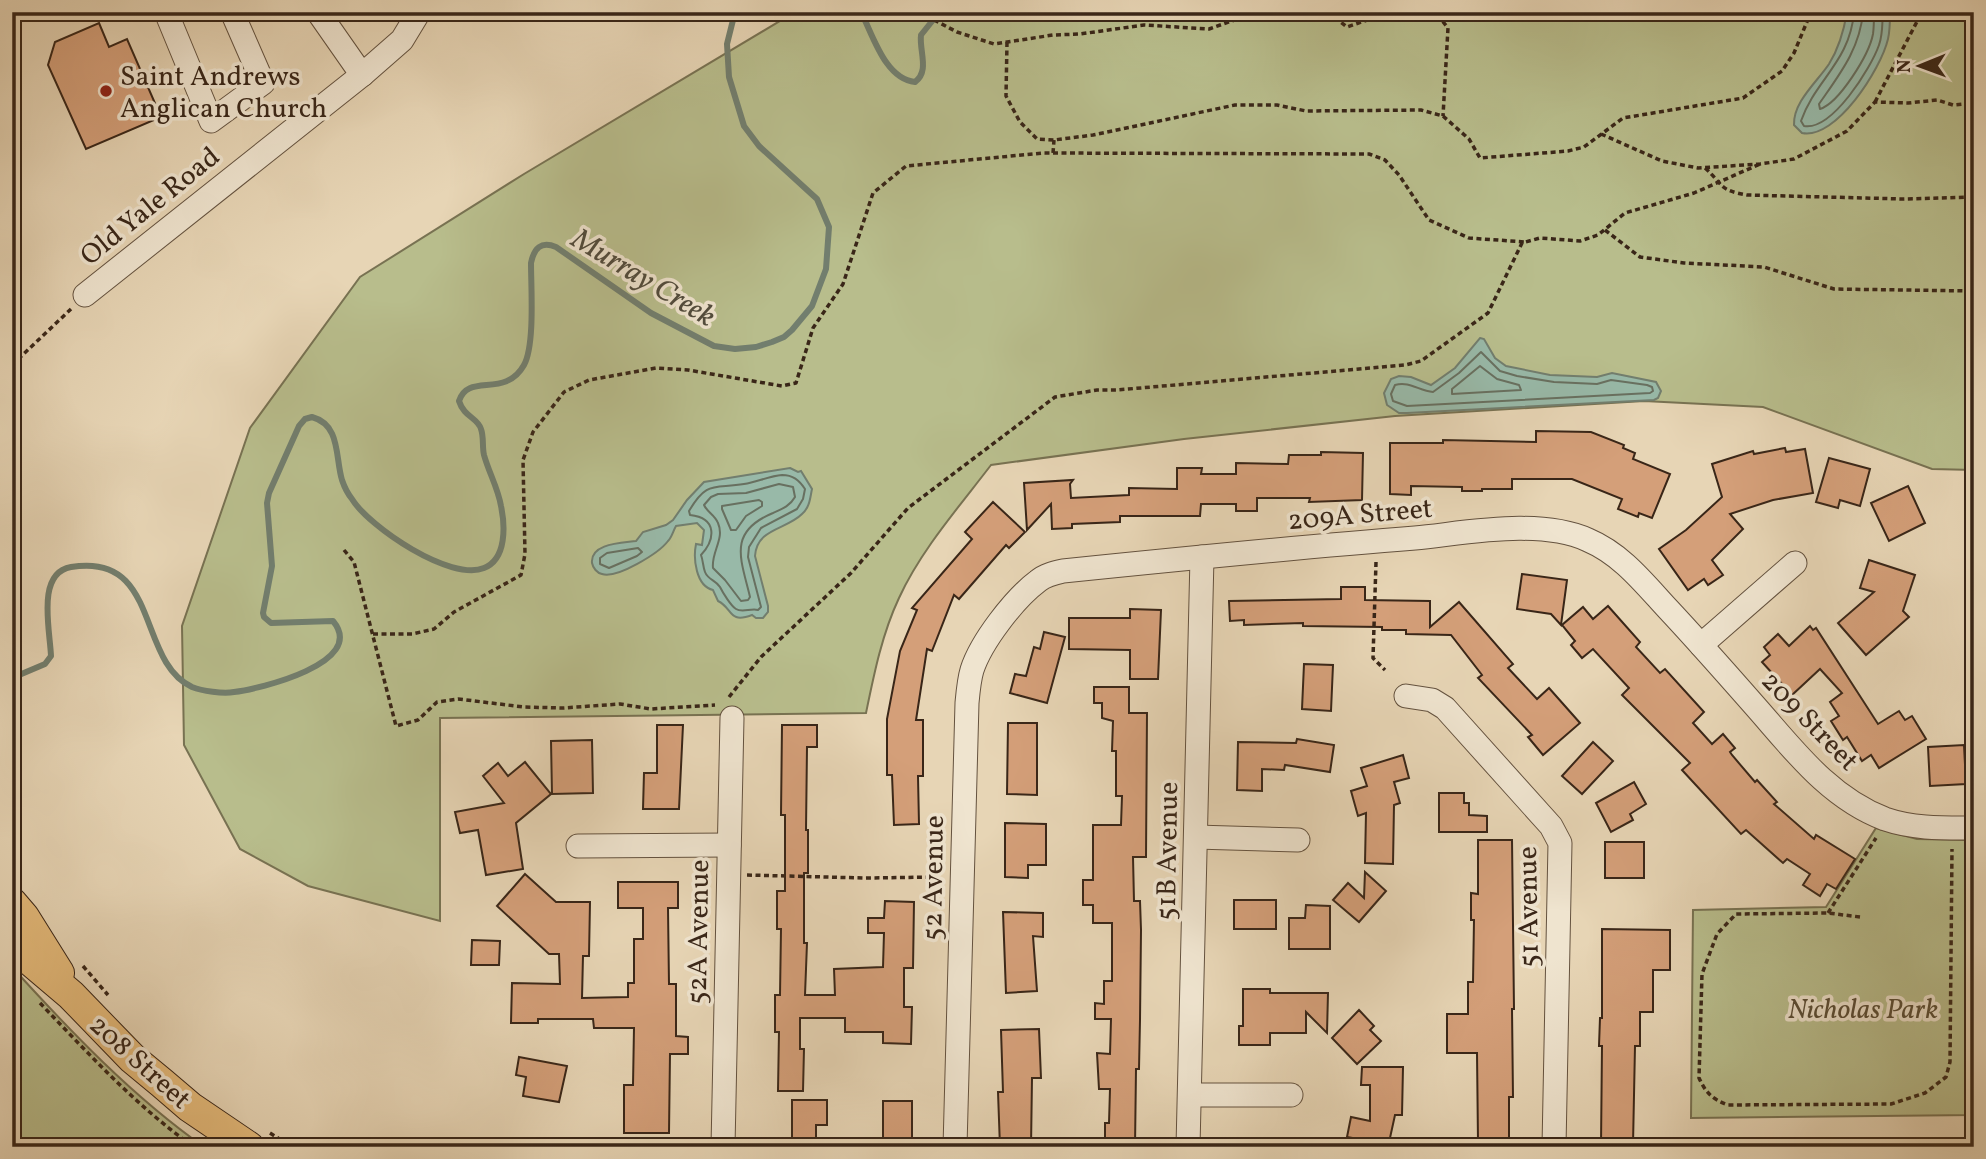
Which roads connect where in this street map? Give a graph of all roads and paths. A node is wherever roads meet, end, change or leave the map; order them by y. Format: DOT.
graph roads {
  1 [pos="166,12"];
  2 [pos="232,12"];
  3 [pos="318,12"];
  4 [pos="419,12"];
  5 [pos="919,12"];
  6 [pos="1257,12"];
  7 [pos="1328,12"];
  8 [pos="1390,12"];
  9 [pos="1429,12"];
  10 [pos="1811,12"];
  11 [pos="1922,12"];
  12 [pos="1007,42"];
  13 [pos="362,75"];
  14 [pos="1875,102"];
  15 [pos="1974,103"];
  16 [pos="1443,116"];
  17 [pos="1601,134"];
  18 [pos="1054,140"];
  19 [pos="1053,153"];
  20 [pos="1760,164"];
  21 [pos="1705,168"];
  22 [pos="1717,184"];
  23 [pos="1974,197"];
  24 [pos="1605,230"];
  25 [pos="1525,242"];
  26 [pos="1974,291"];
  27 [pos="85,295"];
  28 [pos="12,365"];
  29 [pos="344,550"];
  30 [pos="1376,555"];
  31 [pos="1202,557"];
  32 [pos="1795,562"];
  33 [pos="1002,621"];
  34 [pos="373,634"];
  35 [pos="1701,645"];
  36 [pos="1385,670"];
  37 [pos="1406,696"];
  38 [pos="729,709"];
  39 [pos="1974,828"];
  40 [pos="1880,832"];
  41 [pos="1196,837"];
  42 [pos="1298,840"];
  43 [pos="1952,843"];
  44 [pos="729,845"];
  45 [pos="578,846"];
  46 [pos="728,874"];
  47 [pos="962,876"];
  48 [pos="12,902"];
  49 [pos="1828,913"];
  50 [pos="1860,917"];
  51 [pos="12,945"];
  52 [pos="81,963"];
  53 [pos="72,995"];
  54 [pos="116,1004"];
  55 [pos="1190,1095"];
  56 [pos="1292,1096"];
  57 [pos="256,1138"];
  58 [pos="292,1147"];
  59 [pos="723,1147"];
  60 [pos="955,1147"];
  61 [pos="1188,1147"];
  62 [pos="1554,1147"];
  1 -- 2 [label="street"];
  3 -- 13 [label="street"];
  4 -- 13 [label="street, Old Yale Road"];
  5 -- 12 [label="path"];
  6 -- 12 [label="path"];
  7 -- 8 [label="path"];
  9 -- 16 [label="path"];
  10 -- 17 [label="path"];
  11 -- 14 [label="path"];
  12 -- 18 [label="path"];
  13 -- 27 [label="street, Old Yale Road"];
  14 -- 15 [label="path"];
  14 -- 20 [label="path"];
  16 -- 17 [label="path"];
  16 -- 18 [label="path"];
  17 -- 21 [label="path"];
  18 -- 19 [label="path"];
  19 -- 25 [label="path"];
  19 -- 34 [label="path"];
  20 -- 21 [label="path"];
  20 -- 22 [label="path"];
  21 -- 22 [label="path"];
  22 -- 23 [label="path"];
  22 -- 24 [label="path"];
  24 -- 25 [label="path"];
  24 -- 26 [label="path"];
  25 -- 38 [label="path"];
  27 -- 28 [label="path, Old Yale Road"];
  29 -- 34 [label="path"];
  30 -- 36 [label="path"];
  31 -- 33 [label="street, 209A Street"];
  31 -- 35 [label="street, 209A Street"];
  31 -- 41 [label="street, 51B Avenue"];
  32 -- 35 [label="street"];
  33 -- 47 [label="street, 52 Avenue"];
  34 -- 38 [label="path"];
  35 -- 39 [label="street, 209 Street"];
  37 -- 62 [label="street, 51 Avenue"];
  38 -- 44 [label="street, 52A Avenue"];
  40 -- 49 [label="path"];
  41 -- 42 [label="street"];
  41 -- 55 [label="street, 51B Avenue"];
  43 -- 49 [label="path"];
  44 -- 45 [label="street"];
  44 -- 46 [label="street, 52A Avenue"];
  46 -- 47 [label="path"];
  46 -- 59 [label="street, 52A Avenue"];
  47 -- 60 [label="street, 52 Avenue"];
  48 -- 53 [label="main road, 208 Street"];
  49 -- 50 [label="path"];
  51 -- 53 [label="main road, 208 Street"];
  52 -- 54 [label="path"];
  53 -- 57 [label="main road, 208 Street"];
  55 -- 56 [label="street"];
  55 -- 61 [label="street, 51B Avenue"];
  57 -- 58 [label="path"];
}
